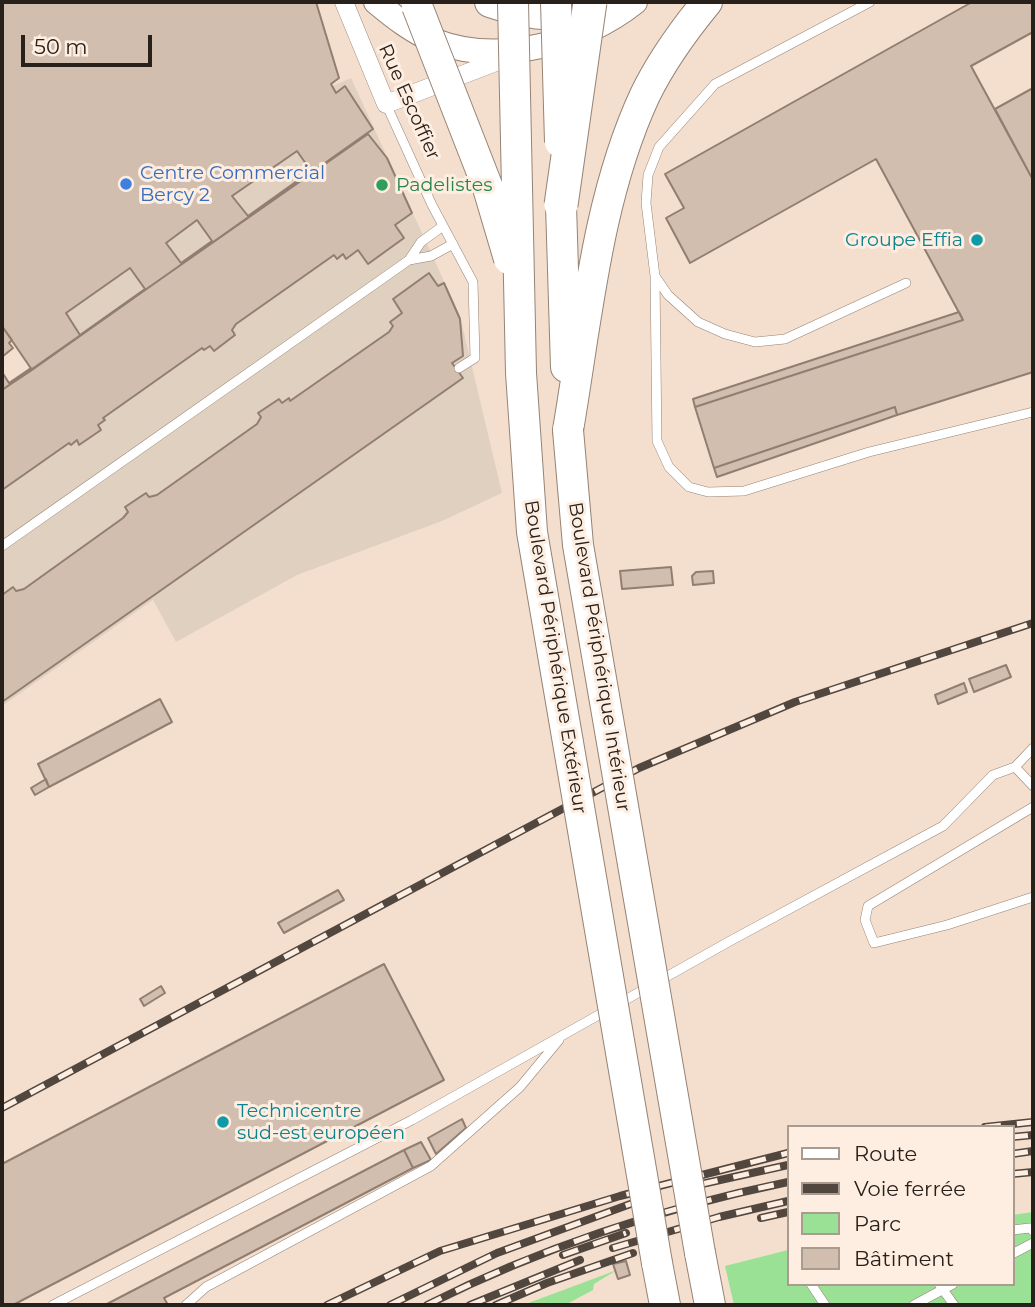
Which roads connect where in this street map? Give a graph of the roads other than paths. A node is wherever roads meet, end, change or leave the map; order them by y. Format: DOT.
graph roads {
  1 [pos="344,2"];
  2 [pos="376,2"];
  3 [pos="415,2"];
  4 [pos="490,2"];
  5 [pos="513,2"];
  6 [pos="556,2"];
  7 [pos="590,2"];
  8 [pos="607,2"];
  9 [pos="635,2"];
  10 [pos="706,2"];
  11 [pos="870,2"];
  12 [pos="527,50"];
  13 [pos="386,104"];
  14 [pos="561,205"];
  15 [pos="443,226"];
  16 [pos="453,244"];
  17 [pos="410,260"];
  18 [pos="655,276"];
  19 [pos="906,283"];
  20 [pos="520,297"];
  21 [pos="460,368"];
  22 [pos="1033,412"];
  23 [pos="568,430"];
  24 [pos="2,546"];
  25 [pos="1033,748"];
  26 [pos="1015,767"];
  27 [pos="1033,786"];
  28 [pos="1033,807"];
  29 [pos="1033,897"];
  30 [pos="562,1035"];
  31 [pos="1014,1230"];
  32 [pos="1033,1231"];
  33 [pos="1033,1243"];
  34 [pos="1014,1253"];
  35 [pos="812,1286"];
  36 [pos="941,1287"];
  37 [pos="53,1305"];
  38 [pos="186,1305"];
  39 [pos="665,1305"];
  40 [pos="709,1305"];
  41 [pos="825,1305"];
  42 [pos="914,1305"];
  43 [pos="954,1305"];
  1 -- 13 [label="street, Rue Escoffier"];
  2 -- 12 [label="main road"];
  3 -- 20 [label="highway, bridge"];
  4 -- 8 [label="highway"];
  5 -- 20 [label="highway, Boulevard Périphérique Extérieur, bridge"];
  6 -- 14 [label="highway, Boulevard Périphérique Intérieur, bridge"];
  7 -- 14 [label="highway, bridge"];
  9 -- 12 [label="main road"];
  10 -- 23 [label="highway"];
  11 -- 18 [label="lane"];
  12 -- 13 [label="street"];
  13 -- 15 [label="lane, Rue Escoffier"];
  14 -- 23 [label="highway, Boulevard Périphérique Intérieur"];
  15 -- 16 [label="lane, Rue Escoffier"];
  15 -- 17 [label="lane"];
  16 -- 17 [label="lane"];
  16 -- 21 [label="lane, Rue Escoffier"];
  17 -- 24 [label="lane"];
  18 -- 19 [label="lane"];
  18 -- 22 [label="lane"];
  20 -- 39 [label="highway, Boulevard Périphérique Extérieur, bridge"];
  23 -- 40 [label="highway, Boulevard Périphérique Intérieur, bridge"];
  25 -- 26 [label="lane"];
  26 -- 27 [label="lane"];
  26 -- 30 [label="lane"];
  28 -- 29 [label="lane"];
  30 -- 37 [label="lane"];
  30 -- 38 [label="lane"];
  31 -- 32 [label="lane"];
  33 -- 34 [label="lane"];
  35 -- 41 [label="lane"];
  36 -- 42 [label="lane"];
  36 -- 43 [label="lane"];
}
